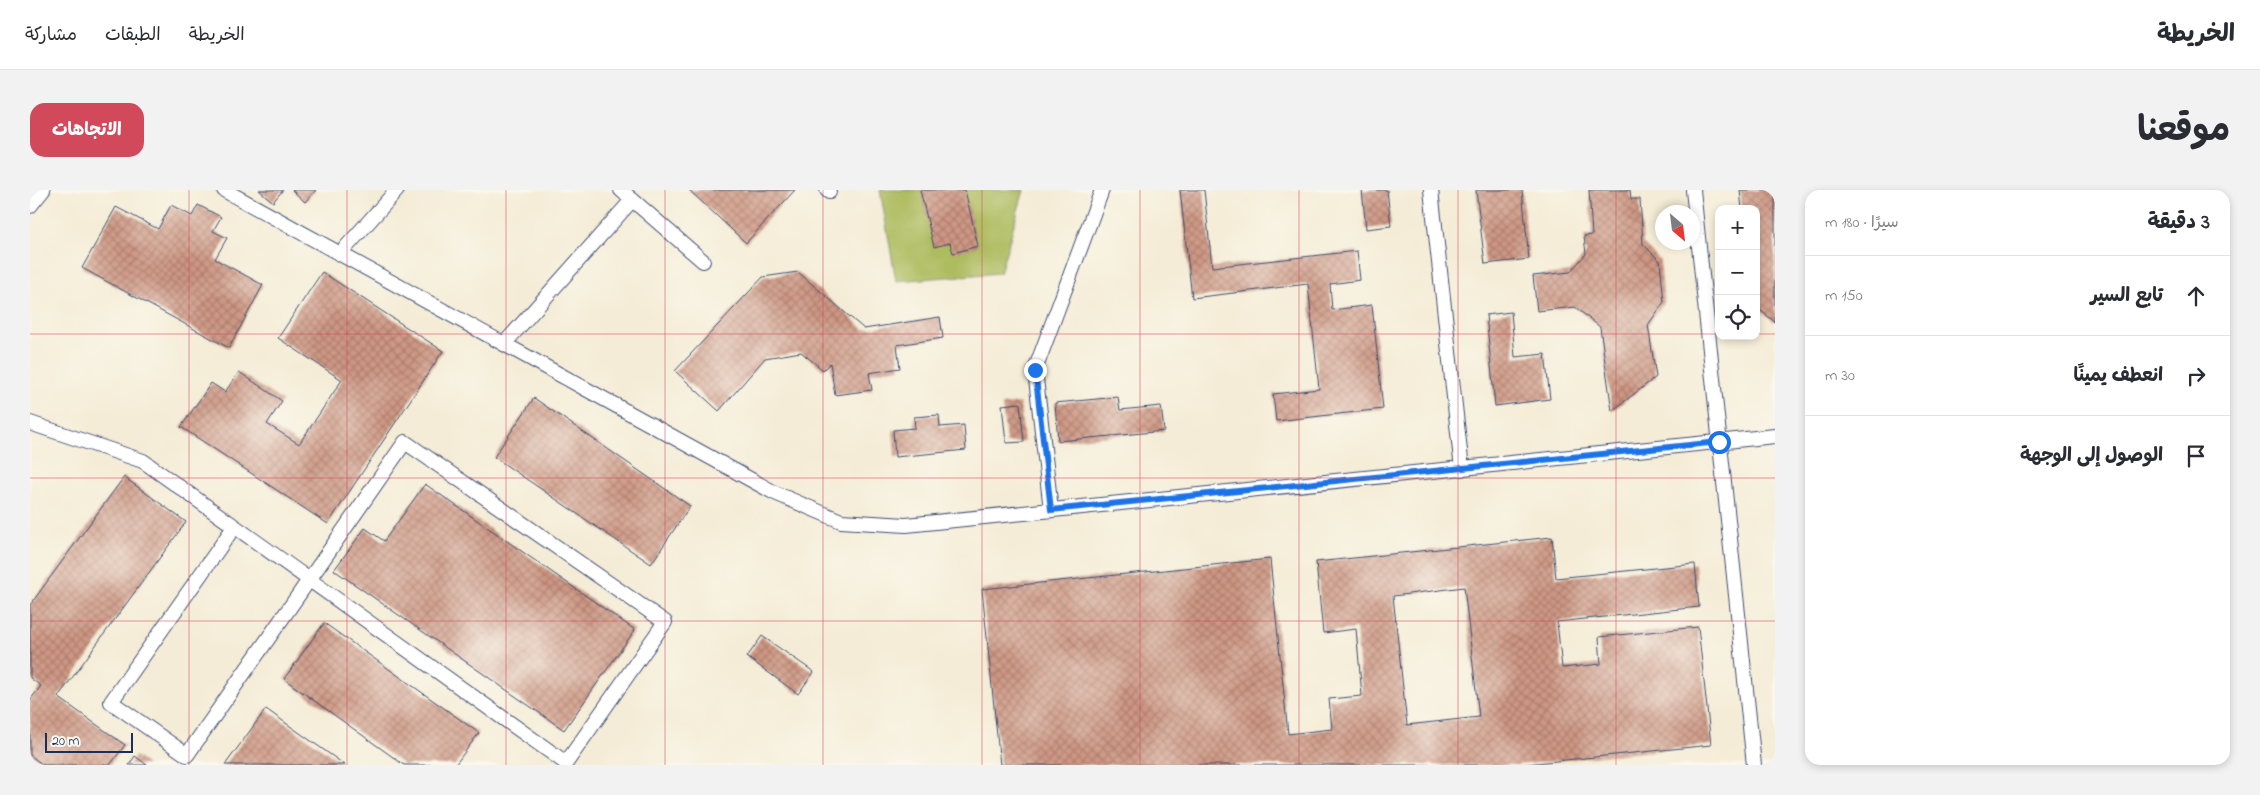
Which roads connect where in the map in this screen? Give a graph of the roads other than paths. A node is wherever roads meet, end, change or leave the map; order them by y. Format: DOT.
graph roads {
  1 [pos="43,190"];
  2 [pos="224,190"];
  3 [pos="397,190"];
  4 [pos="621,190"];
  5 [pos="1102,190"];
  6 [pos="1431,190"];
  7 [pos="1692,190"];
  8 [pos="632,200"];
  9 [pos="30,206"];
  10 [pos="340,254"];
  11 [pos="703,261"];
  12 [pos="504,344"];
  13 [pos="30,423"];
  14 [pos="1775,426"];
  15 [pos="1770,437"];
  16 [pos="1719,442"];
  17 [pos="1462,469"];
  18 [pos="1051,510"];
  19 [pos="234,527"];
  20 [pos="309,580"];
  21 [pos="1754,765"];
  1 -- 9 [label="lane"];
  2 -- 10 [label="lane"];
  3 -- 10 [label="lane"];
  4 -- 8 [label="lane"];
  5 -- 18 [label="lane"];
  6 -- 17 [label="lane"];
  7 -- 16 [label="lane"];
  8 -- 11 [label="lane"];
  8 -- 12 [label="lane"];
  10 -- 12 [label="lane"];
  12 -- 18 [label="lane"];
  13 -- 19 [label="lane"];
  14 -- 15 [label="lane"];
  15 -- 16 [label="lane"];
  16 -- 17 [label="lane"];
  16 -- 21 [label="lane"];
  17 -- 18 [label="lane"];
  19 -- 20 [label="lane"];
  19 -- 20 [label="lane"];
  20 -- 20 [label="lane"];
}
